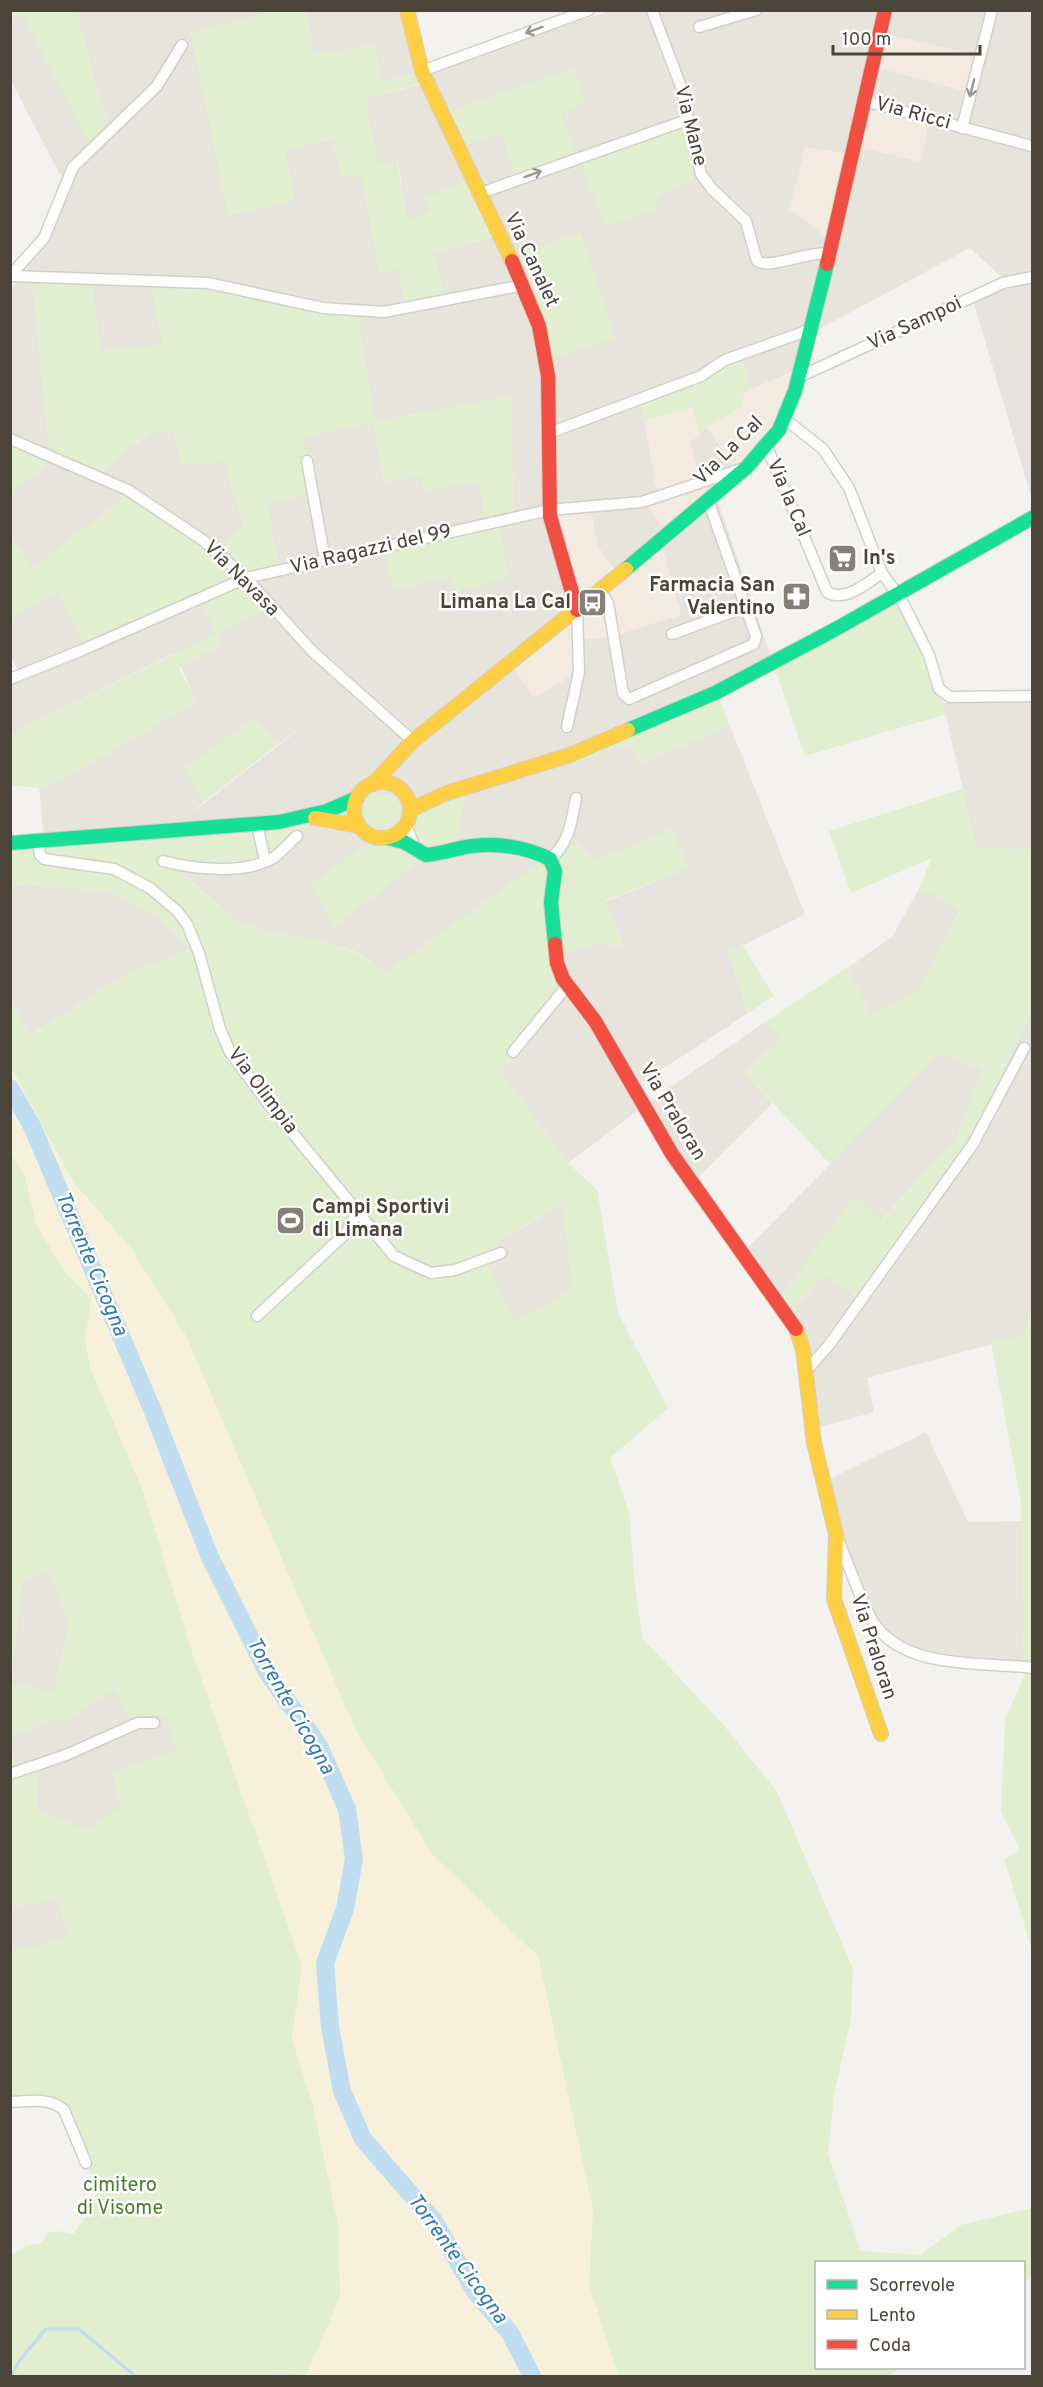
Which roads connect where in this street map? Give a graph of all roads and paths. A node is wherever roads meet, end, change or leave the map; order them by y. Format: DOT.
graph roads {
  1 [pos="407,10"];
  2 [pos="589,10"];
  3 [pos="652,10"];
  4 [pos="756,10"];
  5 [pos="885,10"];
  6 [pos="992,10"];
  7 [pos="699,27"];
  8 [pos="182,45"];
  9 [pos="422,71"];
  10 [pos="864,101"];
  11 [pos="687,120"];
  12 [pos="962,128"];
  13 [pos="1032,146"];
  14 [pos="478,194"];
  15 [pos="829,254"];
  16 [pos="11,276"];
  17 [pos="1032,277"];
  18 [pos="524,285"];
  19 [pos="812,329"];
  20 [pos="799,377"];
  21 [pos="785,419"];
  22 [pos="549,433"];
  23 [pos="10,439"];
  24 [pos="767,447"];
  25 [pos="307,461"];
  26 [pos="746,468"];
  27 [pos="708,500"];
  28 [pos="549,510"];
  29 [pos="1032,518"];
  30 [pos="325,560"];
  31 [pos="882,573"];
  32 [pos="246,578"];
  33 [pos="600,590"];
  34 [pos="896,596"];
  35 [pos="746,607"];
  36 [pos="577,610"];
  37 [pos="672,634"];
  38 [pos="10,679"];
  39 [pos="1032,696"];
  40 [pos="567,727"];
  41 [pos="413,741"];
  42 [pos="401,755"];
  43 [pos="373,784"];
  44 [pos="400,789"];
  45 [pos="447,793"];
  46 [pos="357,798"];
  47 [pos="576,798"];
  48 [pos="410,810"];
  49 [pos="305,817"];
  50 [pos="257,824"];
  51 [pos="406,825"];
  52 [pos="359,826"];
  53 [pos="297,836"];
  54 [pos="388,838"];
  55 [pos="38,841"];
  56 [pos="10,843"];
  57 [pos="417,851"];
  58 [pos="550,858"];
  59 [pos="163,861"];
  60 [pos="265,861"];
  61 [pos="567,986"];
  62 [pos="1024,1048"];
  63 [pos="513,1052"];
  64 [pos="352,1207"];
  65 [pos="501,1253"];
  66 [pos="257,1316"];
  67 [pos="806,1371"];
  68 [pos="836,1534"];
  69 [pos="1032,1668"];
  70 [pos="154,1723"];
  71 [pos="881,1734"];
  72 [pos="10,1774"];
  73 [pos="10,2102"];
  74 [pos="86,2163"];
  1 -- 9 [label="street, Via Canalet"];
  2 -- 9 [label="street, one-way"];
  3 -- 11 [label="street, Via Mane"];
  4 -- 7 [label="street"];
  5 -- 10 [label="street, Via La Cal"];
  6 -- 12 [label="street, Via Ricci, one-way"];
  8 -- 16 [label="street"];
  9 -- 14 [label="street, Via Canalet"];
  10 -- 12 [label="street, Via Ricci"];
  10 -- 15 [label="street, Via La Cal"];
  14 -- 11 [label="street, one-way"];
  11 -- 15 [label="street, Via Mane"];
  12 -- 13 [label="street, Via Ricci"];
  14 -- 18 [label="street, Via Canalet"];
  15 -- 19 [label="street, Via La Cal"];
  16 -- 18 [label="street"];
  17 -- 20 [label="street, Via Sampoi"];
  18 -- 22 [label="street, Via Canalet"];
  19 -- 20 [label="street, Via La Cal"];
  19 -- 22 [label="street"];
  20 -- 21 [label="street, Via La Cal"];
  21 -- 24 [label="street, Via La Cal"];
  21 -- 31 [label="street, Via la Cal"];
  22 -- 28 [label="street, Via Canalet"];
  23 -- 32 [label="street, Via Navasa"];
  24 -- 26 [label="street, Via La Cal"];
  24 -- 31 [label="street, Via la Cal"];
  25 -- 30 [label="street"];
  26 -- 27 [label="street, Via La Cal"];
  26 -- 28 [label="street, Via Ragazzi del 99"];
  27 -- 33 [label="street, Via La Cal"];
  27 -- 35 [label="street"];
  28 -- 30 [label="street, Via Ragazzi del 99"];
  28 -- 36 [label="street, Via Canalet"];
  29 -- 34 [label="street"];
  30 -- 32 [label="street, Via Ragazzi del 99"];
  31 -- 34 [label="street, Via la Cal"];
  32 -- 38 [label="street, Via Ragazzi del 99"];
  32 -- 41 [label="street, Via Navasa"];
  33 -- 35 [label="street"];
  33 -- 36 [label="street, Via La Cal"];
  34 -- 39 [label="street, Via la Cal"];
  34 -- 45 [label="street"];
  35 -- 37 [label="street"];
  36 -- 40 [label="street"];
  36 -- 41 [label="street, Via La Cal"];
  41 -- 42 [label="street, Via La Cal"];
  42 -- 43 [label="street, Via La Cal"];
  42 -- 44 [label="street"];
  43 -- 44 [label="street"];
  43 -- 46 [label="street"];
  44 -- 45 [label="street"];
  44 -- 48 [label="street"];
  45 -- 48 [label="street"];
  46 -- 49 [label="street"];
  46 -- 52 [label="street"];
  47 -- 58 [label="street"];
  48 -- 51 [label="street"];
  49 -- 50 [label="street"];
  49 -- 52 [label="street"];
  50 -- 55 [label="street"];
  50 -- 60 [label="street"];
  51 -- 54 [label="street"];
  51 -- 57 [label="street"];
  52 -- 54 [label="street"];
  53 -- 60 [label="street"];
  54 -- 57 [label="street"];
  55 -- 56 [label="street"];
  55 -- 64 [label="street, Via Olimpia"];
  57 -- 58 [label="street"];
  58 -- 61 [label="street, Via Praloran"];
  59 -- 60 [label="street"];
  61 -- 63 [label="street"];
  61 -- 67 [label="street, Via Praloran"];
  62 -- 67 [label="street"];
  64 -- 65 [label="street"];
  64 -- 66 [label="street"];
  67 -- 68 [label="street, Via Praloran"];
  68 -- 69 [label="street, Via Praloran"];
  68 -- 71 [label="street, Via Praloran"];
  70 -- 72 [label="street"];
  73 -- 74 [label="street"];
}
